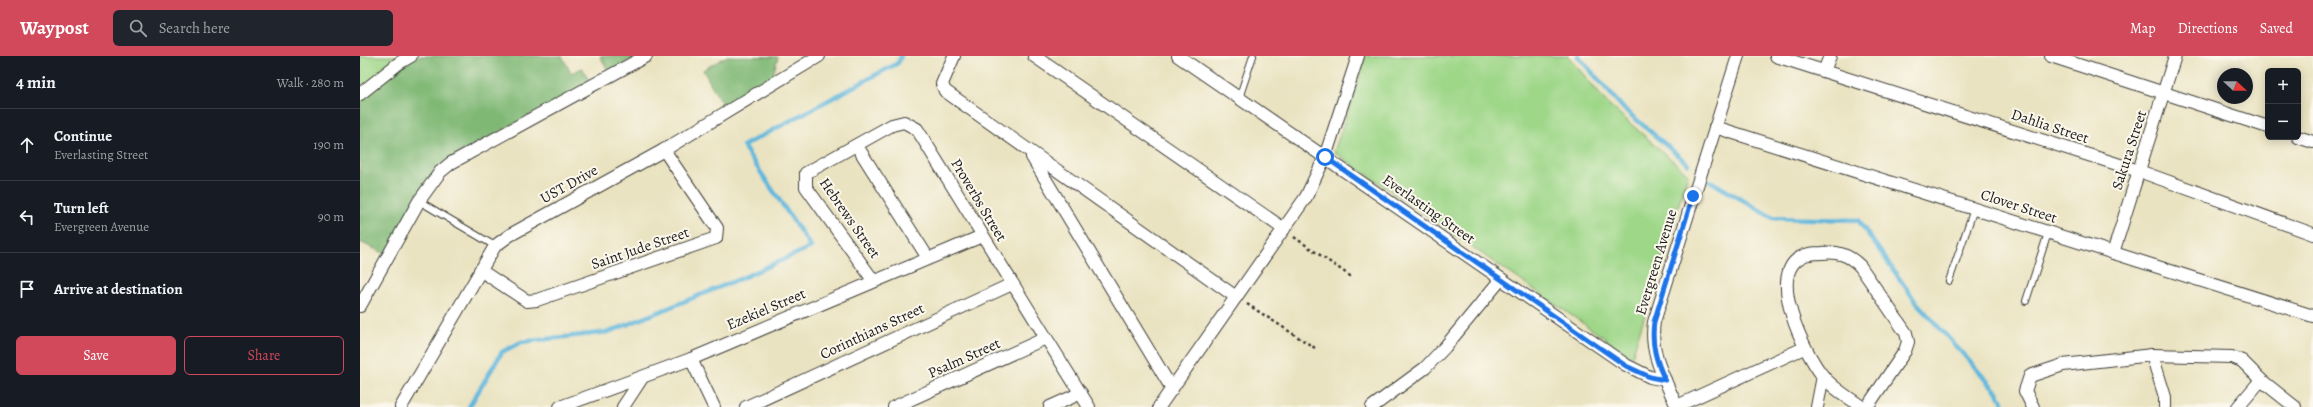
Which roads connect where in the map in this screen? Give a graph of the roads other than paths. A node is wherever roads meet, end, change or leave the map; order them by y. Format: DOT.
graph roads {
  1 [pos="411,56"];
  2 [pos="646,56"];
  3 [pos="819,56"];
  4 [pos="954,56"];
  5 [pos="1034,56"];
  6 [pos="1178,56"];
  7 [pos="1253,56"];
  8 [pos="1358,56"];
  9 [pos="1738,56"];
  10 [pos="1776,56"];
  11 [pos="1830,56"];
  12 [pos="2051,56"];
  13 [pos="2175,56"];
  14 [pos="1824,71"];
  15 [pos="2164,92"];
  16 [pos="360,94"];
  17 [pos="1239,98"];
  18 [pos="2265,126"];
  19 [pos="1715,127"];
  20 [pos="2301,138"];
  21 [pos="2313,142"];
  22 [pos="857,146"];
  23 [pos="664,150"];
  24 [pos="1030,153"];
  25 [pos="1325,157"];
  26 [pos="2139,171"];
  27 [pos="806,173"];
  28 [pos="419,201"];
  29 [pos="1974,209"];
  30 [pos="1284,229"];
  31 [pos="2048,233"];
  32 [pos="2313,234"];
  33 [pos="982,236"];
  34 [pos="495,246"];
  35 [pos="2113,253"];
  36 [pos="928,258"];
  37 [pos="480,270"];
  38 [pos="1501,279"];
  39 [pos="873,280"];
  40 [pos="1949,281"];
  41 [pos="1012,284"];
  42 [pos="1236,297"];
  43 [pos="2026,301"];
  44 [pos="360,306"];
  45 [pos="2313,316"];
  46 [pos="1046,338"];
  47 [pos="1804,348"];
  48 [pos="2152,355"];
  49 [pos="691,359"];
  50 [pos="1823,376"];
  51 [pos="642,378"];
  52 [pos="1665,380"];
  53 [pos="2261,380"];
  54 [pos="1172,389"];
  55 [pos="1081,393"];
  56 [pos="1677,406"];
  57 [pos="2292,406"];
  58 [pos="401,407"];
  59 [pos="560,407"];
  60 [pos="623,407"];
  61 [pos="714,407"];
  62 [pos="746,407"];
  63 [pos="894,407"];
  64 [pos="1050,407"];
  65 [pos="1089,407"];
  66 [pos="1159,407"];
  67 [pos="1372,407"];
  68 [pos="1817,407"];
  69 [pos="1862,407"];
  70 [pos="1867,407"];
  71 [pos="2033,407"];
  72 [pos="2165,407"];
  73 [pos="2238,407"];
  1 -- 16 [label="street"];
  2 -- 28 [label="street"];
  3 -- 23 [label="street, UST Drive"];
  4 -- 24 [label="street"];
  5 -- 30 [label="street"];
  6 -- 17 [label="street, Everlasting Street"];
  7 -- 17 [label="lane"];
  8 -- 25 [label="street"];
  9 -- 19 [label="street, Evergreen Avenue"];
  10 -- 14 [label="street, Dahlia Street"];
  11 -- 14 [label="street"];
  12 -- 15 [label="street"];
  13 -- 15 [label="street, Sakura Street"];
  14 -- 26 [label="street, Dahlia Street"];
  15 -- 18 [label="street"];
  15 -- 26 [label="street, Sakura Street"];
  17 -- 25 [label="street, Everlasting Street"];
  19 -- 29 [label="street, Clover Street"];
  19 -- 52 [label="street, Evergreen Avenue"];
  20 -- 21 [label="street"];
  22 -- 27 [label="street, Proverbs Street"];
  22 -- 33 [label="street, Proverbs Street"];
  22 -- 36 [label="street"];
  23 -- 34 [label="street, UST Drive"];
  23 -- 37 [label="street, Saint Jude Street"];
  24 -- 42 [label="street"];
  24 -- 54 [label="street"];
  25 -- 30 [label="street"];
  25 -- 38 [label="street, Everlasting Street"];
  26 -- 32 [label="street, Dahlia Street"];
  26 -- 35 [label="street, Sakura Street"];
  27 -- 39 [label="street, Hebrews Street"];
  28 -- 34 [label="lane"];
  28 -- 44 [label="street"];
  29 -- 31 [label="street, Clover Street"];
  29 -- 40 [label="lane"];
  30 -- 42 [label="street"];
  31 -- 35 [label="street, Clover Street"];
  31 -- 43 [label="lane"];
  33 -- 36 [label="street, Ezekiel Street"];
  33 -- 41 [label="street, Proverbs Street"];
  34 -- 37 [label="street, UST Drive"];
  35 -- 45 [label="street, Clover Street"];
  36 -- 39 [label="street, Ezekiel Street"];
  37 -- 58 [label="street, UST Drive"];
  38 -- 52 [label="street, Everlasting Street"];
  38 -- 67 [label="street"];
  39 -- 49 [label="street, Ezekiel Street"];
  41 -- 46 [label="street, Proverbs Street"];
  41 -- 62 [label="street, Corinthians Street"];
  42 -- 54 [label="street"];
  46 -- 55 [label="street, Proverbs Street"];
  46 -- 63 [label="street, Psalm Street"];
  47 -- 50 [label="street"];
  47 -- 56 [label="street"];
  47 -- 70 [label="street"];
  48 -- 53 [label="street"];
  48 -- 71 [label="street"];
  48 -- 72 [label="street"];
  49 -- 51 [label="street, Ezekiel Street"];
  49 -- 61 [label="street"];
  50 -- 68 [label="street"];
  50 -- 69 [label="street"];
  51 -- 59 [label="street, Ezekiel Street"];
  51 -- 60 [label="street"];
  52 -- 56 [label="street, Evergreen Avenue"];
  53 -- 57 [label="street"];
  53 -- 73 [label="street"];
  54 -- 66 [label="street"];
  55 -- 64 [label="street"];
  55 -- 65 [label="street, Proverbs Street"];
}
